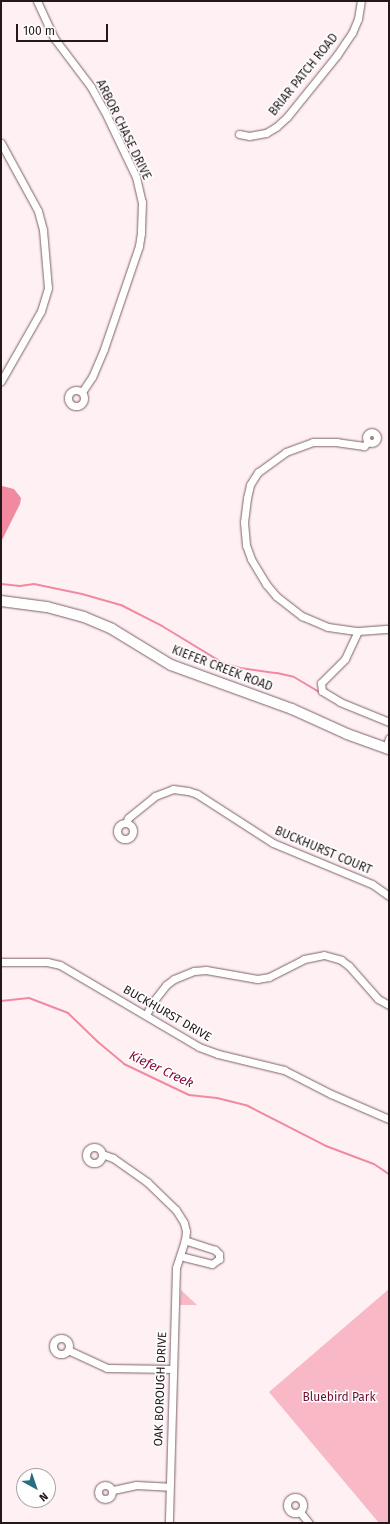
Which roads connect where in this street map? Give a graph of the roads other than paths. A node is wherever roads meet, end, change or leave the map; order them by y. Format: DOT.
graph roads {
  1 [pos="37,1"];
  2 [pos="360,1"];
  3 [pos="239,134"];
  4 [pos="1,143"];
  5 [pos="7,368"];
  6 [pos="1,377"];
  7 [pos="1,381"];
  8 [pos="82,392"];
  9 [pos="368,442"];
  10 [pos="1,601"];
  11 [pos="389,629"];
  12 [pos="358,631"];
  13 [pos="389,722"];
  14 [pos="388,745"];
  15 [pos="126,823"];
  16 [pos="389,896"];
  17 [pos="1,962"];
  18 [pos="389,1005"];
  19 [pos="146,1015"];
  20 [pos="388,1116"];
  21 [pos="102,1154"];
  22 [pos="186,1240"];
  23 [pos="180,1256"];
  24 [pos="68,1350"];
  25 [pos="173,1369"];
  26 [pos="169,1486"];
  27 [pos="113,1490"];
  28 [pos="300,1512"];
  29 [pos="168,1523"];
  30 [pos="309,1523"];
  1 -- 8 [label="street, ARBOR CHASE DRIVE"];
  2 -- 3 [label="street, BRIAR PATCH ROAD"];
  4 -- 5 [label="street"];
  5 -- 6 [label="street"];
  5 -- 7 [label="street"];
  9 -- 12 [label="street"];
  10 -- 14 [label="street, KIEFER CREEK ROAD"];
  11 -- 12 [label="street"];
  12 -- 13 [label="street"];
  15 -- 16 [label="street, BUCKHURST COURT"];
  17 -- 19 [label="street, BUCKHURST DRIVE"];
  18 -- 19 [label="street"];
  19 -- 20 [label="street, BUCKHURST DRIVE"];
  21 -- 22 [label="street"];
  22 -- 23 [label="street, OAK BOROUGH DRIVE"];
  22 -- 23 [label="street"];
  23 -- 25 [label="street, OAK BOROUGH DRIVE"];
  24 -- 25 [label="street"];
  25 -- 26 [label="street, OAK BOROUGH DRIVE"];
  26 -- 27 [label="street"];
  26 -- 29 [label="street, OAK BOROUGH DRIVE"];
  28 -- 30 [label="street"];
}
